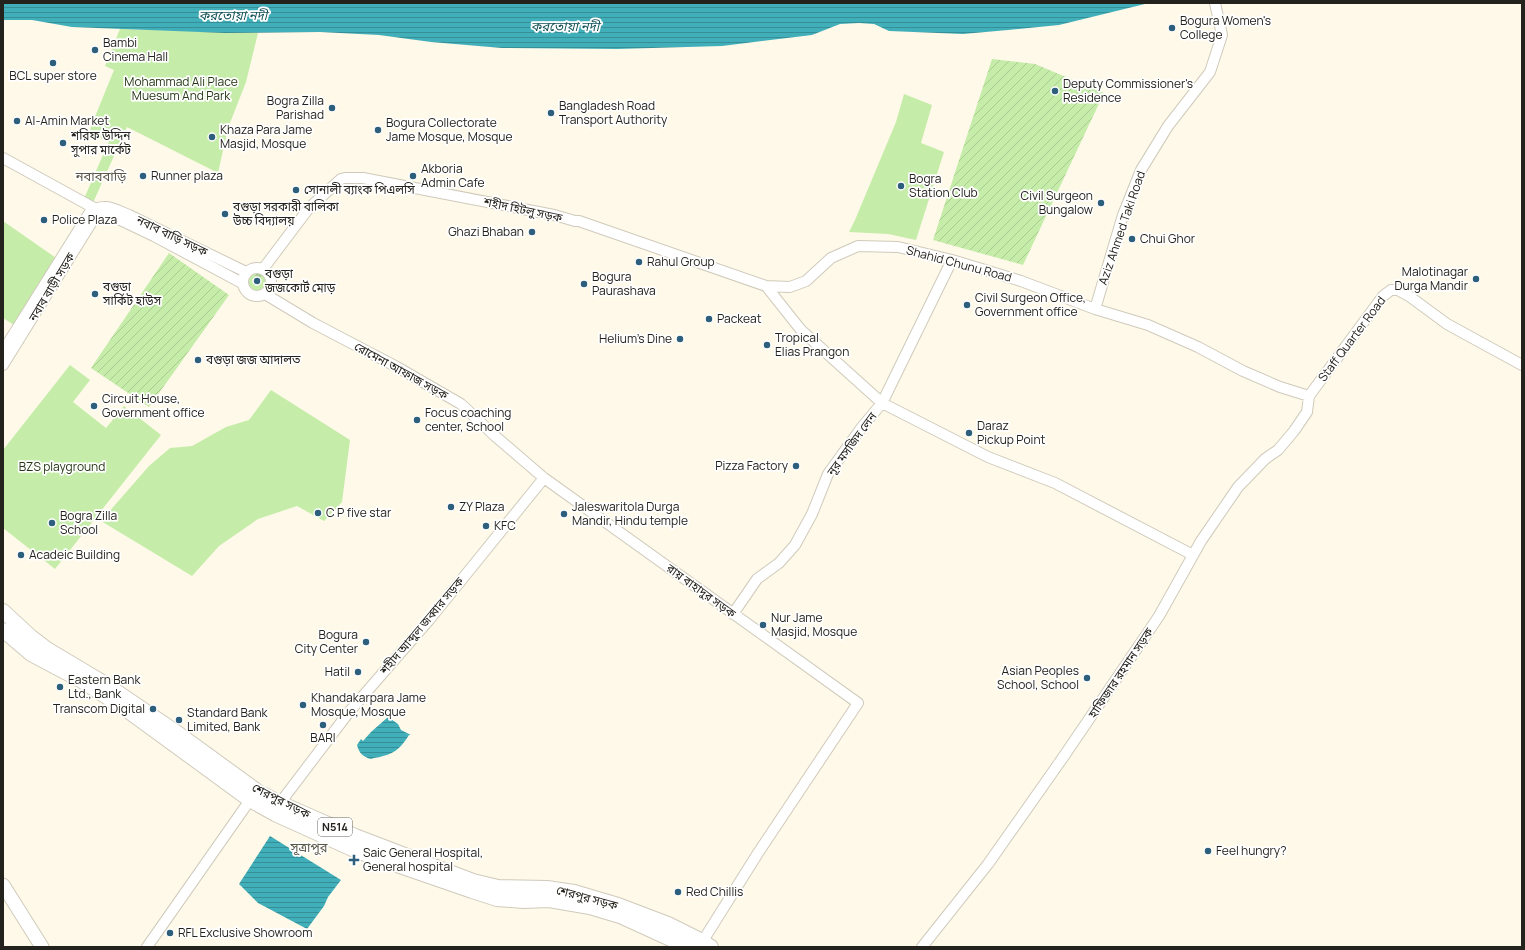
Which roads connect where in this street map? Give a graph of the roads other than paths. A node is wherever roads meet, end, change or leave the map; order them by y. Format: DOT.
graph roads {
  1 [pos="1215,3"];
  2 [pos="3,158"];
  3 [pos="95,208"];
  4 [pos="105,214"];
  5 [pos="952,260"];
  6 [pos="263,269"];
  7 [pos="246,272"];
  8 [pos="812,275"];
  9 [pos="242,283"];
  10 [pos="766,286"];
  11 [pos="265,294"];
  12 [pos="1094,309"];
  13 [pos="3,351"];
  14 [pos="3,365"];
  15 [pos="1522,365"];
  16 [pos="1309,396"];
  17 [pos="882,403"];
  18 [pos="544,478"];
  19 [pos="1193,554"];
  20 [pos="3,611"];
  21 [pos="733,614"];
  22 [pos="3,630"];
  23 [pos="250,800"];
  24 [pos="278,809"];
  25 [pos="3,885"];
  26 [pos="704,945"];
  27 [pos="42,947"];
  28 [pos="147,947"];
  29 [pos="688,947"];
  30 [pos="922,947"];
  1 -- 12 [label="street, Aziz Ahmed Taki Road"];
  2 -- 3 [label="street, নবাব বাড়ি সড়ক"];
  3 -- 4 [label="street, নবাব বাড়ি সড়ক"];
  3 -- 7 [label="street, নবাব বাড়ি সড়ক"];
  3 -- 13 [label="street, নবাব বাড়ী সড়ক"];
  4 -- 9 [label="street, নবাব বাড়ি সড়ক"];
  4 -- 14 [label="street, নবাব বাড়ী সড়ক"];
  5 -- 8 [label="street, Shahid Chunu Road"];
  5 -- 12 [label="street, Shahid Chunu Road"];
  5 -- 17 [label="street, নূর মসজিদ লেন"];
  6 -- 7 [label="street"];
  6 -- 10 [label="street, শহীদ হিটলু সড়ক"];
  6 -- 11 [label="street"];
  7 -- 9 [label="street"];
  8 -- 10 [label="street, শহীদ হিটলু সড়ক"];
  9 -- 11 [label="street"];
  10 -- 17 [label="street"];
  11 -- 18 [label="street, রোমেনা আফাজ সড়ক"];
  12 -- 16 [label="street, Shahid Chunu Road"];
  15 -- 16 [label="street, Staff Quarter Road"];
  16 -- 19 [label="street, হাফিজার রহমান সড়ক"];
  17 -- 19 [label="street"];
  17 -- 21 [label="street, নূর মসজিদ লেন"];
  18 -- 21 [label="street, রায় বাহাদুর সড়ক"];
  18 -- 24 [label="street, শহীদ আব্দুল জব্বার সড়ক"];
  19 -- 30 [label="street, হাফিজার রহমান সড়ক"];
  20 -- 24 [label="highway, শেরপুর সড়ক / N514"];
  21 -- 26 [label="street, রায় বাহাদুর সড়ক"];
  22 -- 23 [label="highway, শেরপুর সড়ক / N514"];
  23 -- 24 [label="highway, শেরপুর সড়ক / N514"];
  23 -- 28 [label="street"];
  24 -- 26 [label="highway, শেরপুর সড়ক / N514"];
  24 -- 29 [label="highway, শেরপুর সড়ক / N514"];
  25 -- 27 [label="main road"];
}
